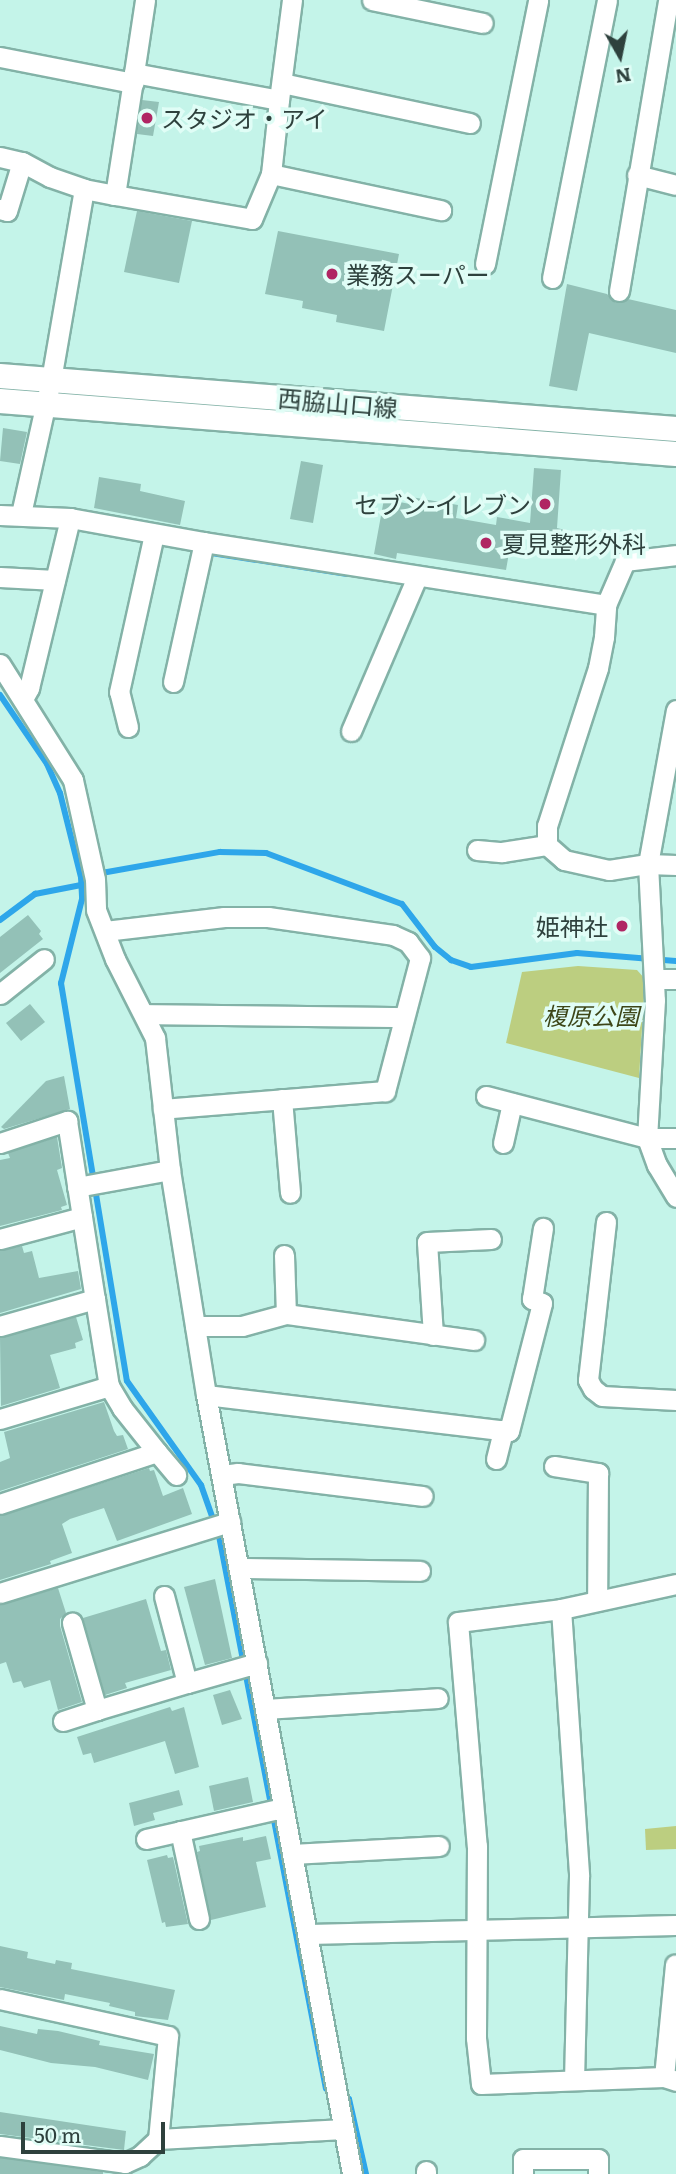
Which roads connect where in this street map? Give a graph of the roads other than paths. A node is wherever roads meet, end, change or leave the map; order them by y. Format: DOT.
graph roads {
  1 [pos="145,0"];
  2 [pos="292,0"];
  3 [pos="372,0"];
  4 [pos="538,0"];
  5 [pos="607,0"];
  6 [pos="668,0"];
  7 [pos="483,23"];
  8 [pos="0,57"];
  9 [pos="134,78"];
  10 [pos="280,92"];
  11 [pos="470,124"];
  12 [pos="0,157"];
  13 [pos="22,162"];
  14 [pos="271,174"];
  15 [pos="637,175"];
  16 [pos="676,185"];
  17 [pos="84,189"];
  18 [pos="115,195"];
  19 [pos="0,209"];
  20 [pos="441,210"];
  21 [pos="485,264"];
  22 [pos="552,278"];
  23 [pos="619,291"];
  24 [pos="0,376"];
  25 [pos="51,380"];
  26 [pos="0,401"];
  27 [pos="46,404"];
  28 [pos="676,429"];
  29 [pos="676,454"];
  30 [pos="21,514"];
  31 [pos="0,515"];
  32 [pos="68,524"];
  33 [pos="153,541"];
  34 [pos="202,549"];
  35 [pos="676,555"];
  36 [pos="0,577"];
  37 [pos="55,579"];
  38 [pos="415,583"];
  39 [pos="606,605"];
  40 [pos="0,664"];
  41 [pos="173,682"];
  42 [pos="23,699"];
  43 [pos="676,710"];
  44 [pos="128,727"];
  45 [pos="351,731"];
  46 [pos="671,773"];
  47 [pos="547,845"];
  48 [pos="477,849"];
  49 [pos="648,864"];
  50 [pos="676,864"];
  51 [pos="105,931"];
  52 [pos="44,959"];
  53 [pos="654,965"];
  54 [pos="676,979"];
  55 [pos="0,994"];
  56 [pos="145,1014"];
  57 [pos="404,1017"];
  58 [pos="485,1096"];
  59 [pos="282,1100"];
  60 [pos="512,1103"];
  61 [pos="163,1109"];
  62 [pos="647,1138"];
  63 [pos="676,1138"];
  64 [pos="0,1143"];
  65 [pos="503,1143"];
  66 [pos="170,1170"];
  67 [pos="77,1187"];
  68 [pos="290,1193"];
  69 [pos="676,1197"];
  70 [pos="82,1217"];
  71 [pos="606,1222"];
  72 [pos="543,1228"];
  73 [pos="0,1239"];
  74 [pos="491,1239"];
  75 [pos="285,1255"];
  76 [pos="94,1299"];
  77 [pos="286,1314"];
  78 [pos="0,1326"];
  79 [pos="195,1326"];
  80 [pos="433,1335"];
  81 [pos="474,1340"];
  82 [pos="109,1385"];
  83 [pos="206,1395"];
  84 [pos="676,1400"];
  85 [pos="0,1419"];
  86 [pos="503,1430"];
  87 [pos="158,1452"];
  88 [pos="496,1459"];
  89 [pos="554,1466"];
  90 [pos="176,1475"];
  91 [pos="222,1475"];
  92 [pos="423,1496"];
  93 [pos="0,1504"];
  94 [pos="230,1522"];
  95 [pos="239,1568"];
  96 [pos="420,1571"];
  97 [pos="676,1584"];
  98 [pos="0,1592"];
  99 [pos="164,1596"];
  100 [pos="597,1601"];
  101 [pos="561,1609"];
  102 [pos="72,1623"];
  103 [pos="257,1663"];
  104 [pos="187,1683"];
  105 [pos="439,1698"];
  106 [pos="265,1709"];
  107 [pos="97,1710"];
  108 [pos="62,1721"];
  109 [pos="282,1808"];
  110 [pos="180,1831"];
  111 [pos="146,1839"];
  112 [pos="439,1846"];
  113 [pos="292,1854"];
  114 [pos="199,1919"];
  115 [pos="676,1925"];
  116 [pos="578,1926"];
  117 [pos="478,1928"];
  118 [pos="308,1934"];
  119 [pos="675,1965"];
  120 [pos="0,1999"];
  121 [pos="670,2079"];
  122 [pos="574,2080"];
  123 [pos="335,2130"];
  124 [pos="158,2139"];
  125 [pos="0,2146"];
  126 [pos="352,2174"];
  127 [pos="523,2174"];
  128 [pos="598,2174"];
  1 -- 9 [label="street"];
  2 -- 10 [label="street"];
  3 -- 7 [label="street"];
  4 -- 21 [label="street"];
  5 -- 22 [label="street"];
  6 -- 15 [label="street"];
  8 -- 9 [label="street"];
  9 -- 10 [label="street"];
  9 -- 18 [label="street"];
  10 -- 11 [label="street"];
  10 -- 14 [label="street"];
  12 -- 13 [label="street"];
  13 -- 17 [label="street"];
  13 -- 19 [label="street"];
  14 -- 18 [label="street"];
  14 -- 20 [label="street"];
  15 -- 16 [label="street"];
  15 -- 23 [label="street"];
  17 -- 18 [label="street"];
  17 -- 25 [label="street"];
  24 -- 25 [label="street, 西脇山口線"];
  25 -- 27 [label="street"];
  25 -- 28 [label="street, 西脇山口線"];
  26 -- 27 [label="street, 西脇山口線"];
  27 -- 29 [label="street, 西脇山口線"];
  27 -- 30 [label="street"];
  30 -- 31 [label="street"];
  30 -- 32 [label="street"];
  32 -- 33 [label="street"];
  32 -- 37 [label="street"];
  33 -- 34 [label="street"];
  33 -- 44 [label="street"];
  34 -- 38 [label="street"];
  34 -- 41 [label="street"];
  35 -- 39 [label="street"];
  36 -- 37 [label="street"];
  37 -- 42 [label="street"];
  38 -- 39 [label="street"];
  38 -- 45 [label="street"];
  39 -- 47 [label="street"];
  40 -- 42 [label="street"];
  42 -- 51 [label="street"];
  43 -- 46 [label="street"];
  46 -- 49 [label="street"];
  47 -- 48 [label="street"];
  47 -- 49 [label="street"];
  49 -- 50 [label="street"];
  49 -- 53 [label="street"];
  51 -- 56 [label="street"];
  51 -- 57 [label="street"];
  52 -- 55 [label="street"];
  53 -- 54 [label="street"];
  53 -- 62 [label="street"];
  56 -- 57 [label="street"];
  56 -- 61 [label="street"];
  57 -- 59 [label="street"];
  58 -- 60 [label="street"];
  59 -- 61 [label="street"];
  59 -- 68 [label="street"];
  60 -- 62 [label="street"];
  60 -- 65 [label="street"];
  61 -- 66 [label="street"];
  62 -- 63 [label="street"];
  62 -- 69 [label="street"];
  64 -- 67 [label="street"];
  66 -- 67 [label="street"];
  66 -- 79 [label="street"];
  67 -- 70 [label="street"];
  70 -- 73 [label="street"];
  70 -- 76 [label="street"];
  71 -- 84 [label="street"];
  72 -- 86 [label="street"];
  74 -- 80 [label="street"];
  75 -- 77 [label="street"];
  76 -- 78 [label="street"];
  76 -- 82 [label="street"];
  77 -- 79 [label="street"];
  77 -- 80 [label="street"];
  79 -- 83 [label="street"];
  80 -- 81 [label="street"];
  82 -- 85 [label="street"];
  82 -- 87 [label="street"];
  83 -- 86 [label="street"];
  83 -- 91 [label="street"];
  86 -- 88 [label="street"];
  87 -- 90 [label="street"];
  87 -- 93 [label="street"];
  89 -- 100 [label="street"];
  91 -- 92 [label="street"];
  91 -- 94 [label="street"];
  94 -- 95 [label="street"];
  94 -- 98 [label="street"];
  95 -- 96 [label="street"];
  95 -- 103 [label="street"];
  97 -- 100 [label="street"];
  99 -- 104 [label="street"];
  100 -- 101 [label="street"];
  101 -- 116 [label="street"];
  101 -- 117 [label="street"];
  102 -- 107 [label="street"];
  103 -- 104 [label="street"];
  103 -- 106 [label="street"];
  104 -- 107 [label="street"];
  105 -- 106 [label="street"];
  106 -- 109 [label="street"];
  107 -- 108 [label="street"];
  109 -- 110 [label="street"];
  109 -- 113 [label="street"];
  110 -- 111 [label="street"];
  110 -- 114 [label="street"];
  112 -- 113 [label="street"];
  113 -- 118 [label="street"];
  115 -- 116 [label="street"];
  116 -- 117 [label="street"];
  116 -- 122 [label="street"];
  117 -- 118 [label="street"];
  117 -- 122 [label="street"];
  118 -- 123 [label="street"];
  119 -- 121 [label="street"];
  120 -- 124 [label="street"];
  121 -- 122 [label="street"];
  123 -- 124 [label="street"];
  123 -- 126 [label="street"];
  124 -- 125 [label="street"];
  127 -- 128 [label="street"];
}
